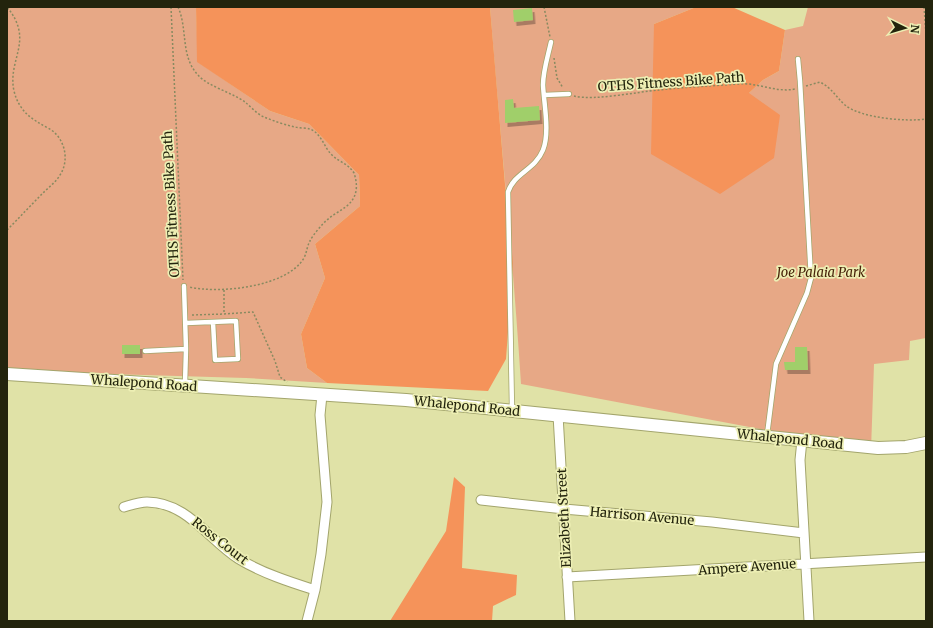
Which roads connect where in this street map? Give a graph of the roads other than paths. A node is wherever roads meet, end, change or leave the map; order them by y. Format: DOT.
graph roads {
  1 [pos="551,42"];
  2 [pos="798,59"];
  3 [pos="569,94"];
  4 [pos="544,95"];
  5 [pos="184,286"];
  6 [pos="213,322"];
  7 [pos="186,323"];
  8 [pos="186,349"];
  9 [pos="145,351"];
  10 [pos="7,374"];
  11 [pos="185,386"];
  12 [pos="322,395"];
  13 [pos="512,411"];
  14 [pos="558,415"];
  15 [pos="767,437"];
  16 [pos="802,440"];
  17 [pos="926,444"];
  18 [pos="481,500"];
  19 [pos="124,507"];
  20 [pos="564,509"];
  21 [pos="804,533"];
  22 [pos="926,557"];
  23 [pos="806,563"];
  24 [pos="568,577"];
  25 [pos="316,590"];
  26 [pos="307,621"];
  27 [pos="570,621"];
  28 [pos="809,621"];
  1 -- 4 [label="lane"];
  2 -- 15 [label="lane"];
  3 -- 4 [label="lane"];
  4 -- 13 [label="lane"];
  5 -- 7 [label="lane"];
  6 -- 6 [label="lane"];
  6 -- 7 [label="lane"];
  7 -- 8 [label="lane"];
  8 -- 9 [label="lane"];
  8 -- 11 [label="lane"];
  10 -- 11 [label="street, Whalepond Road"];
  11 -- 12 [label="street, Whalepond Road"];
  12 -- 13 [label="street, Whalepond Road"];
  12 -- 25 [label="street"];
  13 -- 14 [label="street, Whalepond Road"];
  14 -- 15 [label="street, Whalepond Road"];
  14 -- 20 [label="street, Elizabeth Street"];
  15 -- 16 [label="street, Whalepond Road"];
  16 -- 17 [label="street, Whalepond Road"];
  16 -- 21 [label="street"];
  18 -- 20 [label="street, Harrison Avenue"];
  19 -- 25 [label="street, Ross Court"];
  20 -- 21 [label="street, Harrison Avenue"];
  20 -- 24 [label="street, Elizabeth Street"];
  21 -- 23 [label="street"];
  22 -- 23 [label="street, Ampere Avenue"];
  23 -- 24 [label="street, Ampere Avenue"];
  23 -- 28 [label="street"];
  24 -- 27 [label="street, Elizabeth Street"];
  25 -- 26 [label="street"];
}
